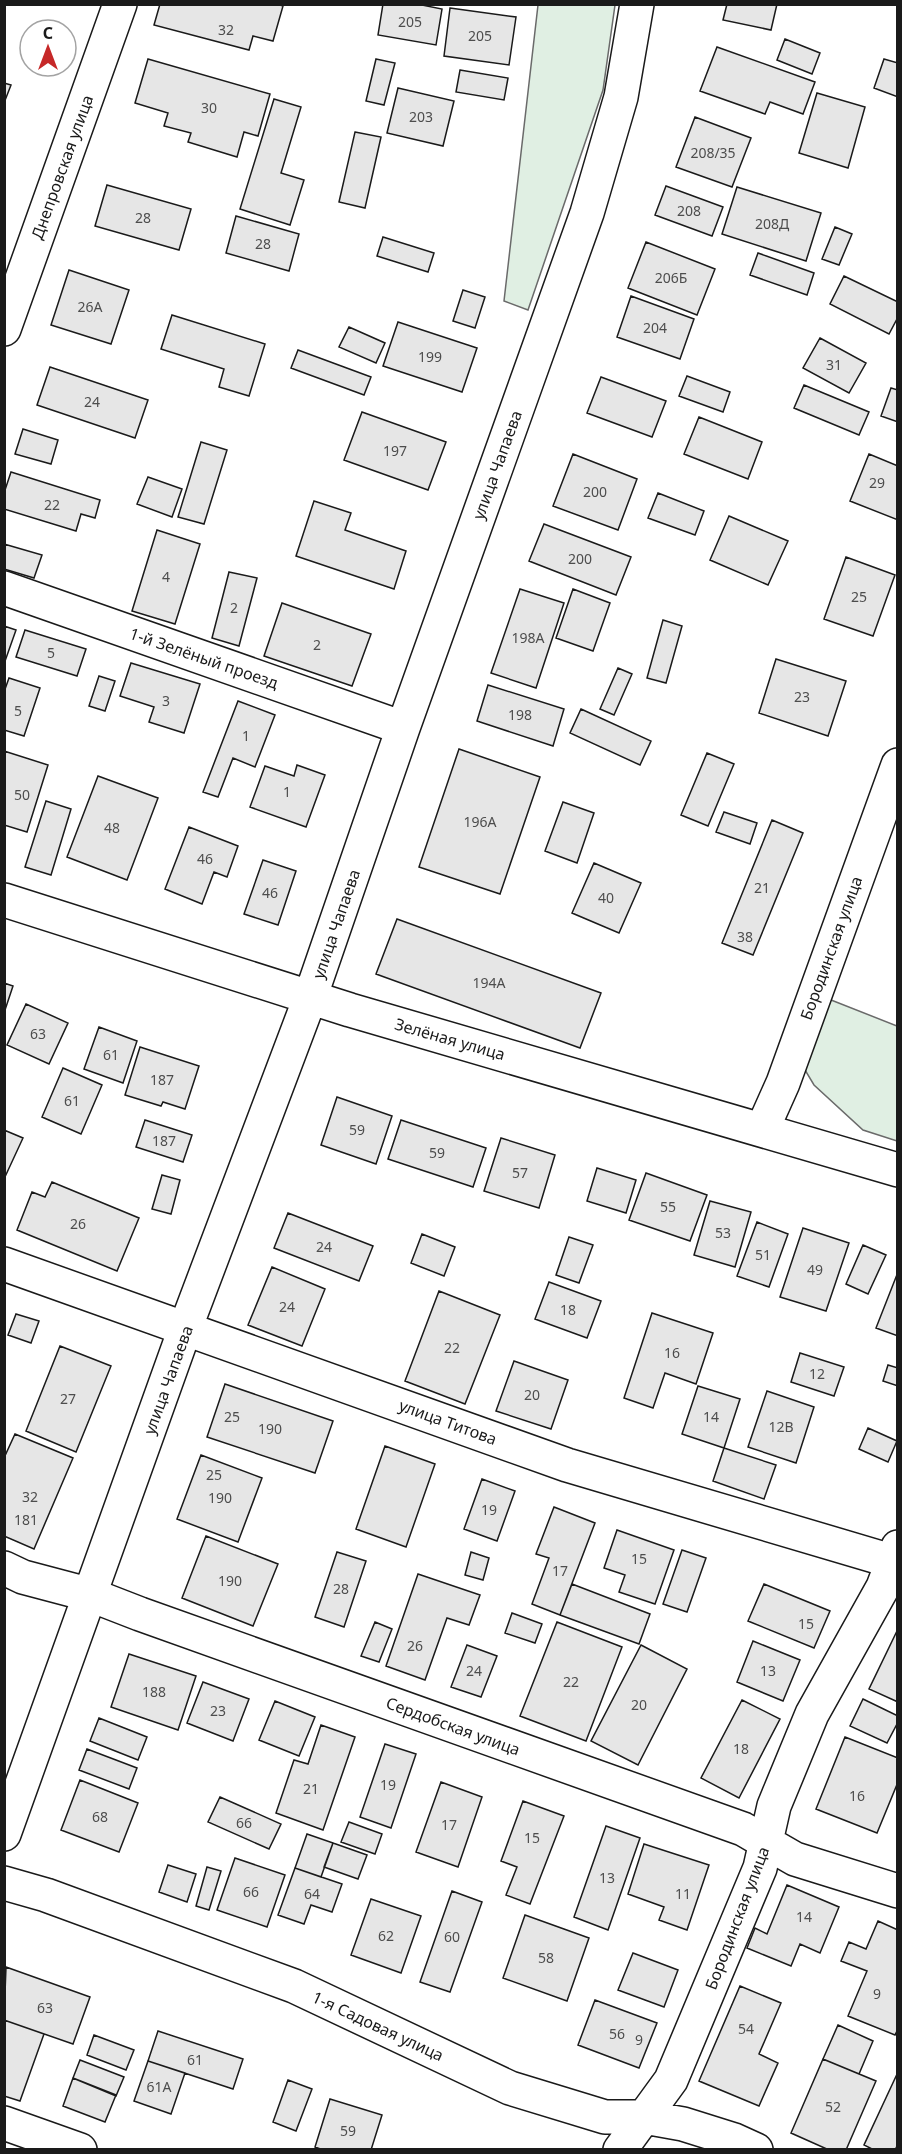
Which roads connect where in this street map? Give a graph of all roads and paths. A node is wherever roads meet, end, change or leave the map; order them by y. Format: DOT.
graph roads {
  1 [pos="120,4"];
  2 [pos="637,4"];
  3 [pos="4,329"];
  4 [pos="4,588"];
  5 [pos="403,728"];
  6 [pos="897,765"];
  7 [pos="4,900"];
  8 [pos="310,998"];
  9 [pos="762,1131"];
  10 [pos="897,1170"];
  11 [pos="4,1264"];
  12 [pos="185,1329"];
  13 [pos="895,1557"];
  14 [pos="4,1568"];
  15 [pos="91,1595"];
  16 [pos="4,1834"];
  17 [pos="767,1844"];
  18 [pos="4,1883"];
  19 [pos="897,1891"];
  20 [pos="644,2116"];
  21 [pos="4,2123"];
  22 [pos="80,2150"];
  23 [pos="620,2150"];
  24 [pos="756,2150"];
  1 -- 3 [label="street, Днепровская улица"];
  2 -- 5 [label="street, улица Чапаева"];
  4 -- 5 [label="street, 1-й Зелёный проезд"];
  5 -- 8 [label="street, улица Чапаева"];
  6 -- 9 [label="street, Бородинская улица"];
  7 -- 8 [label="street, Зелёная улица"];
  8 -- 9 [label="street, Зелёная улица"];
  8 -- 12 [label="street, улица Чапаева"];
  9 -- 10 [label="street, Зелёная улица"];
  11 -- 12 [label="street, улица Титова"];
  12 -- 13 [label="street, улица Титова"];
  12 -- 15 [label="street, улица Чапаева"];
  13 -- 17 [label="street, Бородинская улица"];
  14 -- 15 [label="street, Сердобская улица"];
  15 -- 16 [label="street, улица Чапаева"];
  15 -- 17 [label="street, Сердобская улица"];
  17 -- 19 [label="street, Сердобская улица"];
  17 -- 20 [label="street, Бородинская улица"];
  18 -- 20 [label="street, 1-я Садовая улица"];
  20 -- 23 [label="street, Бородинская улица"];
  20 -- 24 [label="street, 1-я Садовая улица"];
  21 -- 22 [label="street"];
}
